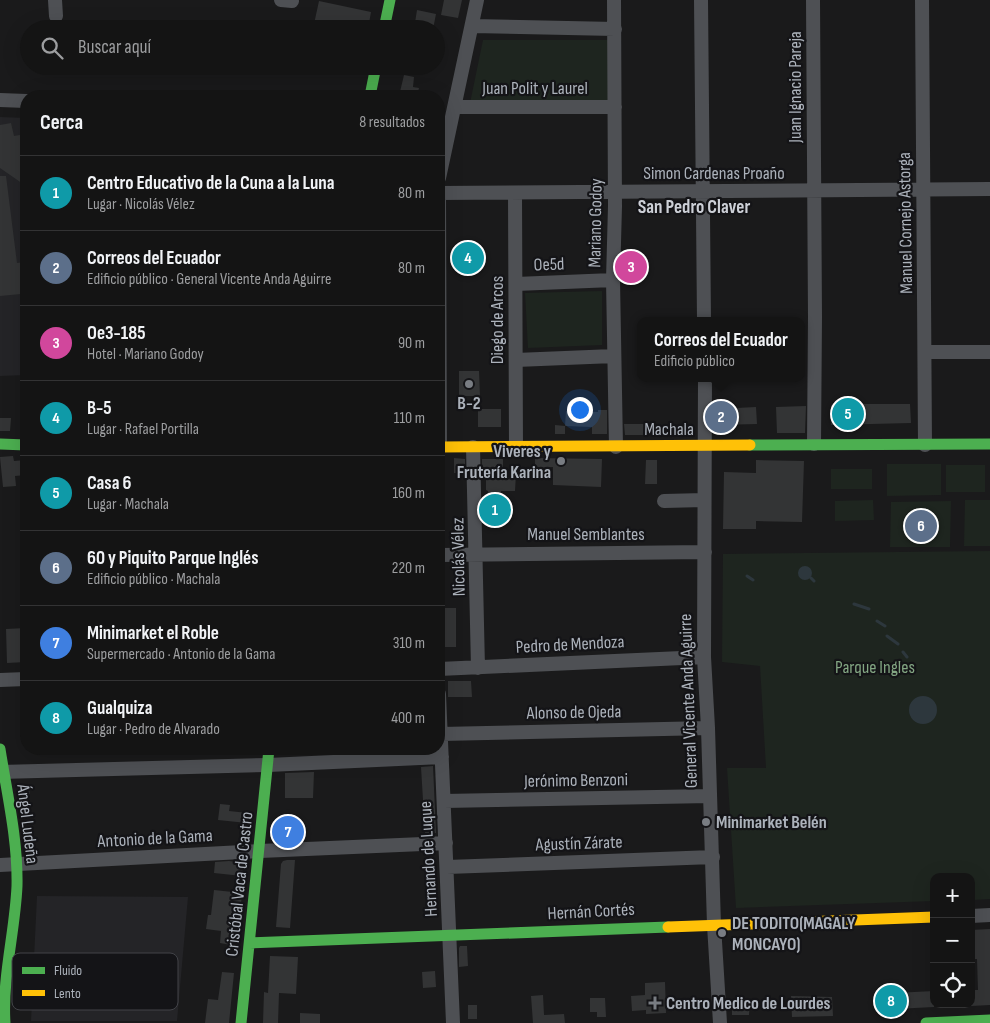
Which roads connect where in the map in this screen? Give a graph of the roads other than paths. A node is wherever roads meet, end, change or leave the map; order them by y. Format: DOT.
graph roads {
  1 [pos="55,0"];
  2 [pos="390,0"];
  3 [pos="477,0"];
  4 [pos="614,0"];
  5 [pos="701,0"];
  6 [pos="813,0"];
  7 [pos="922,0"];
  8 [pos="56,16"];
  9 [pos="386,20"];
  10 [pos="472,26"];
  11 [pos="614,29"];
  12 [pos="374,75"];
  13 [pos="371,90"];
  14 [pos="0,100"];
  15 [pos="20,101"];
  16 [pos="615,106"];
  17 [pos="454,107"];
  18 [pos="445,150"];
  19 [pos="990,189"];
  20 [pos="924,190"];
  21 [pos="704,192"];
  22 [pos="814,192"];
  23 [pos="516,193"];
  24 [pos="615,193"];
  25 [pos="445,194"];
  26 [pos="613,280"];
  27 [pos="516,284"];
  28 [pos="704,317"];
  29 [pos="925,352"];
  30 [pos="990,352"];
  31 [pos="614,356"];
  32 [pos="516,360"];
  33 [pos="705,382"];
  34 [pos="0,444"];
  35 [pos="814,444"];
  36 [pos="990,444"];
  37 [pos="20,445"];
  38 [pos="925,445"];
  39 [pos="473,446"];
  40 [pos="445,447"];
  41 [pos="516,447"];
  42 [pos="616,447"];
  43 [pos="706,447"];
  44 [pos="704,500"];
  45 [pos="664,501"];
  46 [pos="704,552"];
  47 [pos="477,554"];
  48 [pos="445,555"];
  49 [pos="704,657"];
  50 [pos="478,668"];
  51 [pos="445,669"];
  52 [pos="20,679"];
  53 [pos="0,680"];
  54 [pos="708,728"];
  55 [pos="445,734"];
  56 [pos="0,749"];
  57 [pos="269,755"];
  58 [pos="442,757"];
  59 [pos="268,765"];
  60 [pos="2,772"];
  61 [pos="710,796"];
  62 [pos="444,801"];
  63 [pos="446,843"];
  64 [pos="260,851"];
  65 [pos="713,857"];
  66 [pos="16,864"];
  67 [pos="0,865"];
  68 [pos="447,867"];
  69 [pos="990,915"];
  70 [pos="975,916"];
  71 [pos="930,917"];
  72 [pos="714,924"];
  73 [pos="450,936"];
  74 [pos="250,943"];
  75 [pos="4,955"];
  76 [pos="990,1020"];
  77 [pos="3,1021"];
  78 [pos="241,1023"];
  79 [pos="454,1023"];
  80 [pos="720,1023"];
  81 [pos="926,1023"];
  1 -- 8 [label="street"];
  2 -- 9 [label="main road"];
  3 -- 10 [label="street"];
  4 -- 11 [label="street, Mariano Godoy"];
  5 -- 21 [label="street"];
  6 -- 22 [label="street, Juan Ignacio Pareja"];
  7 -- 20 [label="street, Manuel Cornejo Astorga"];
  10 -- 11 [label="street"];
  10 -- 17 [label="street"];
  11 -- 16 [label="street, Mariano Godoy"];
  12 -- 13 [label="main road"];
  14 -- 15 [label="street"];
  16 -- 17 [label="street, Juan Polit y Laurel"];
  16 -- 24 [label="street, Mariano Godoy"];
  17 -- 18 [label="street"];
  19 -- 20 [label="street, Simon Cardenas Proaño"];
  20 -- 22 [label="street, Simon Cardenas Proaño"];
  20 -- 29 [label="street, Manuel Cornejo Astorga"];
  21 -- 22 [label="street, Simon Cardenas Proaño"];
  21 -- 24 [label="street, Simon Cardenas Proaño"];
  21 -- 28 [label="street"];
  22 -- 35 [label="street, Juan Ignacio Pareja"];
  23 -- 24 [label="street, Simon Cardenas Proaño"];
  23 -- 25 [label="street, Simon Cardenas Proaño"];
  23 -- 27 [label="street, Diego de Arcos"];
  24 -- 26 [label="street, Mariano Godoy"];
  26 -- 27 [label="street, Oe5d"];
  26 -- 31 [label="street, Mariano Godoy"];
  27 -- 32 [label="street, Diego de Arcos"];
  29 -- 30 [label="street"];
  29 -- 38 [label="street, Manuel Cornejo Astorga"];
  31 -- 32 [label="street"];
  31 -- 42 [label="street, Mariano Godoy"];
  32 -- 41 [label="street, Diego de Arcos"];
  33 -- 43 [label="street, General Vicente Anda Aguirre"];
  34 -- 37 [label="main road"];
  35 -- 38 [label="main road, Machala"];
  35 -- 43 [label="main road, Machala"];
  36 -- 38 [label="main road, Machala"];
  39 -- 40 [label="main road, Machala"];
  39 -- 41 [label="main road, Machala"];
  39 -- 47 [label="street, Nicolás Vélez"];
  41 -- 42 [label="main road, Machala"];
  42 -- 43 [label="main road, Machala"];
  43 -- 44 [label="street, General Vicente Anda Aguirre"];
  44 -- 45 [label="street"];
  44 -- 46 [label="street, General Vicente Anda Aguirre"];
  46 -- 47 [label="street, Manuel Semblantes"];
  46 -- 49 [label="street, General Vicente Anda Aguirre"];
  47 -- 48 [label="street, Manuel Semblantes"];
  47 -- 50 [label="street, Nicolás Vélez"];
  49 -- 50 [label="street, Pedro de Mendoza"];
  49 -- 54 [label="street, General Vicente Anda Aguirre"];
  50 -- 51 [label="street, Pedro de Mendoza"];
  52 -- 53 [label="street"];
  54 -- 55 [label="street, Alonso de Ojeda"];
  54 -- 61 [label="street, General Vicente Anda Aguirre"];
  56 -- 60 [label="main road, Ángel Ludeña"];
  57 -- 59 [label="main road, Cristóbal Vaca de Castro"];
  58 -- 59 [label="street"];
  58 -- 62 [label="street, Hernando de Luque"];
  59 -- 60 [label="street"];
  59 -- 64 [label="main road, Cristóbal Vaca de Castro"];
  60 -- 66 [label="main road, Ángel Ludeña"];
  61 -- 62 [label="street, Jerónimo Benzoni"];
  61 -- 65 [label="street, General Vicente Anda Aguirre"];
  62 -- 63 [label="street, Hernando de Luque"];
  63 -- 64 [label="street, Antonio de la Gama"];
  63 -- 68 [label="street, Hernando de Luque"];
  64 -- 66 [label="street, Antonio de la Gama"];
  64 -- 74 [label="main road, Cristóbal Vaca de Castro"];
  65 -- 68 [label="street, Agustín Zárate"];
  65 -- 72 [label="street, General Vicente Anda Aguirre"];
  66 -- 67 [label="street, Antonio de la Gama"];
  66 -- 75 [label="main road, Ángel Ludeña"];
  68 -- 73 [label="street, Hernando de Luque"];
  69 -- 70 [label="street"];
  71 -- 72 [label="main road, Hernán Cortés"];
  72 -- 73 [label="main road, Hernán Cortés"];
  72 -- 80 [label="street, General Vicente Anda Aguirre"];
  73 -- 74 [label="main road, Hernán Cortés"];
  73 -- 79 [label="street, Hernando de Luque"];
  74 -- 78 [label="main road, Cristóbal Vaca de Castro"];
  75 -- 77 [label="main road, Ángel Ludeña"];
  76 -- 81 [label="main road"];
}
